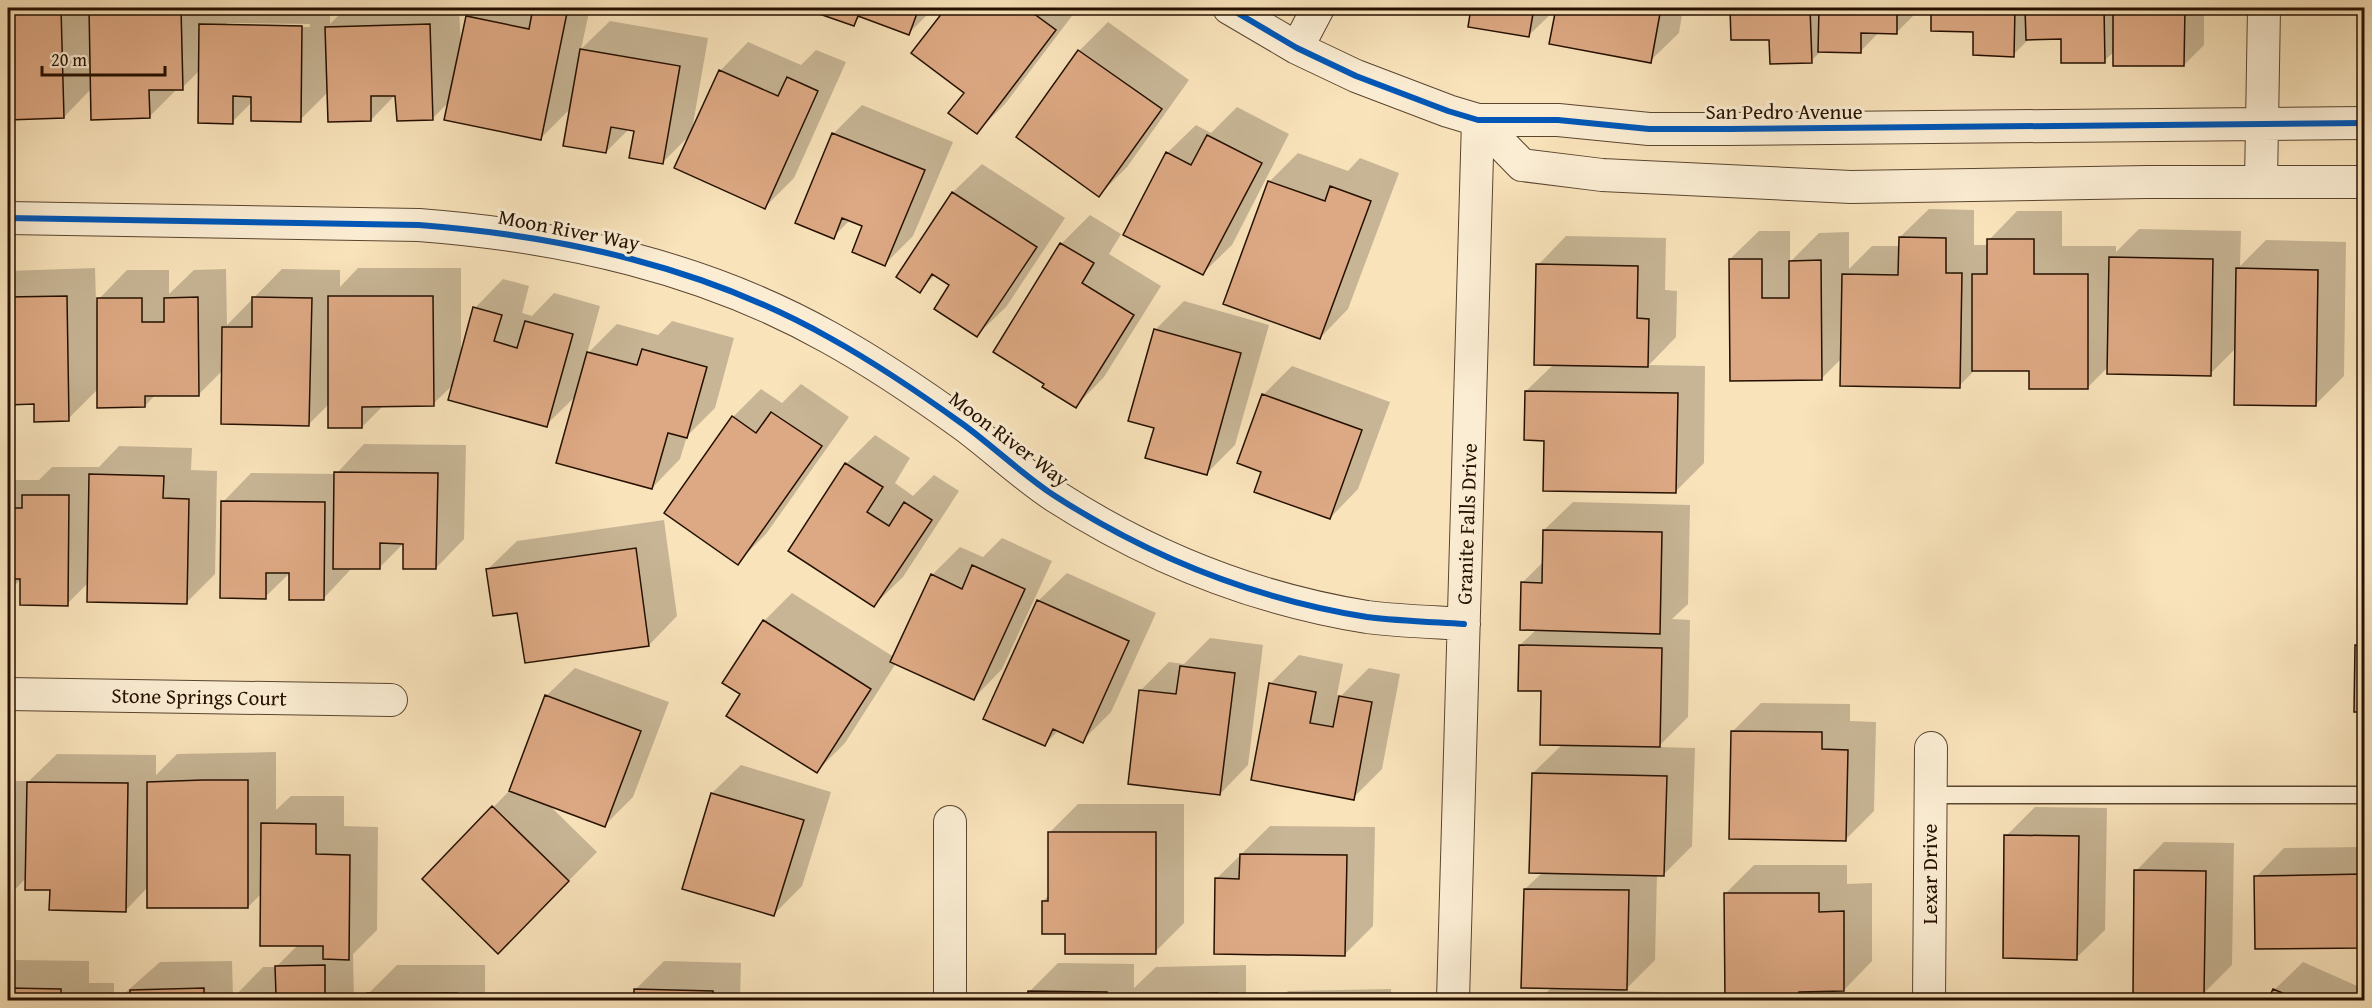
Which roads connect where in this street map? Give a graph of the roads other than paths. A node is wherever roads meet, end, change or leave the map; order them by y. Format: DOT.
graph roads {
  1 [pos="1229,8"];
  2 [pos="1318,8"];
  3 [pos="2264,8"];
  4 [pos="1297,48"];
  5 [pos="1478,120"];
  6 [pos="2364,123"];
  7 [pos="2263,124"];
  8 [pos="2261,182"];
  9 [pos="2364,182"];
  10 [pos="8,218"];
  11 [pos="1464,624"];
  12 [pos="8,694"];
  13 [pos="391,700"];
  14 [pos="1931,748"];
  15 [pos="1930,795"];
  16 [pos="2364,795"];
  17 [pos="950,822"];
  18 [pos="950,1000"];
  19 [pos="1453,1000"];
  20 [pos="1929,1000"];
  1 -- 4 [label="street, San Pedro Avenue"];
  2 -- 4 [label="street"];
  3 -- 7 [label="street"];
  4 -- 5 [label="street, San Pedro Avenue"];
  5 -- 7 [label="street, San Pedro Avenue"];
  5 -- 8 [label="street, San Pedro Avenue"];
  5 -- 11 [label="street, Granite Falls Drive"];
  6 -- 7 [label="street, San Pedro Avenue"];
  7 -- 8 [label="street"];
  8 -- 9 [label="street, San Pedro Avenue"];
  10 -- 11 [label="street, Moon River Way"];
  11 -- 19 [label="street, Granite Falls Drive"];
  12 -- 13 [label="street, Stone Springs Court"];
  14 -- 15 [label="street, Lexar Drive"];
  15 -- 16 [label="lane"];
  15 -- 20 [label="street, Lexar Drive"];
  17 -- 18 [label="street"];
}
